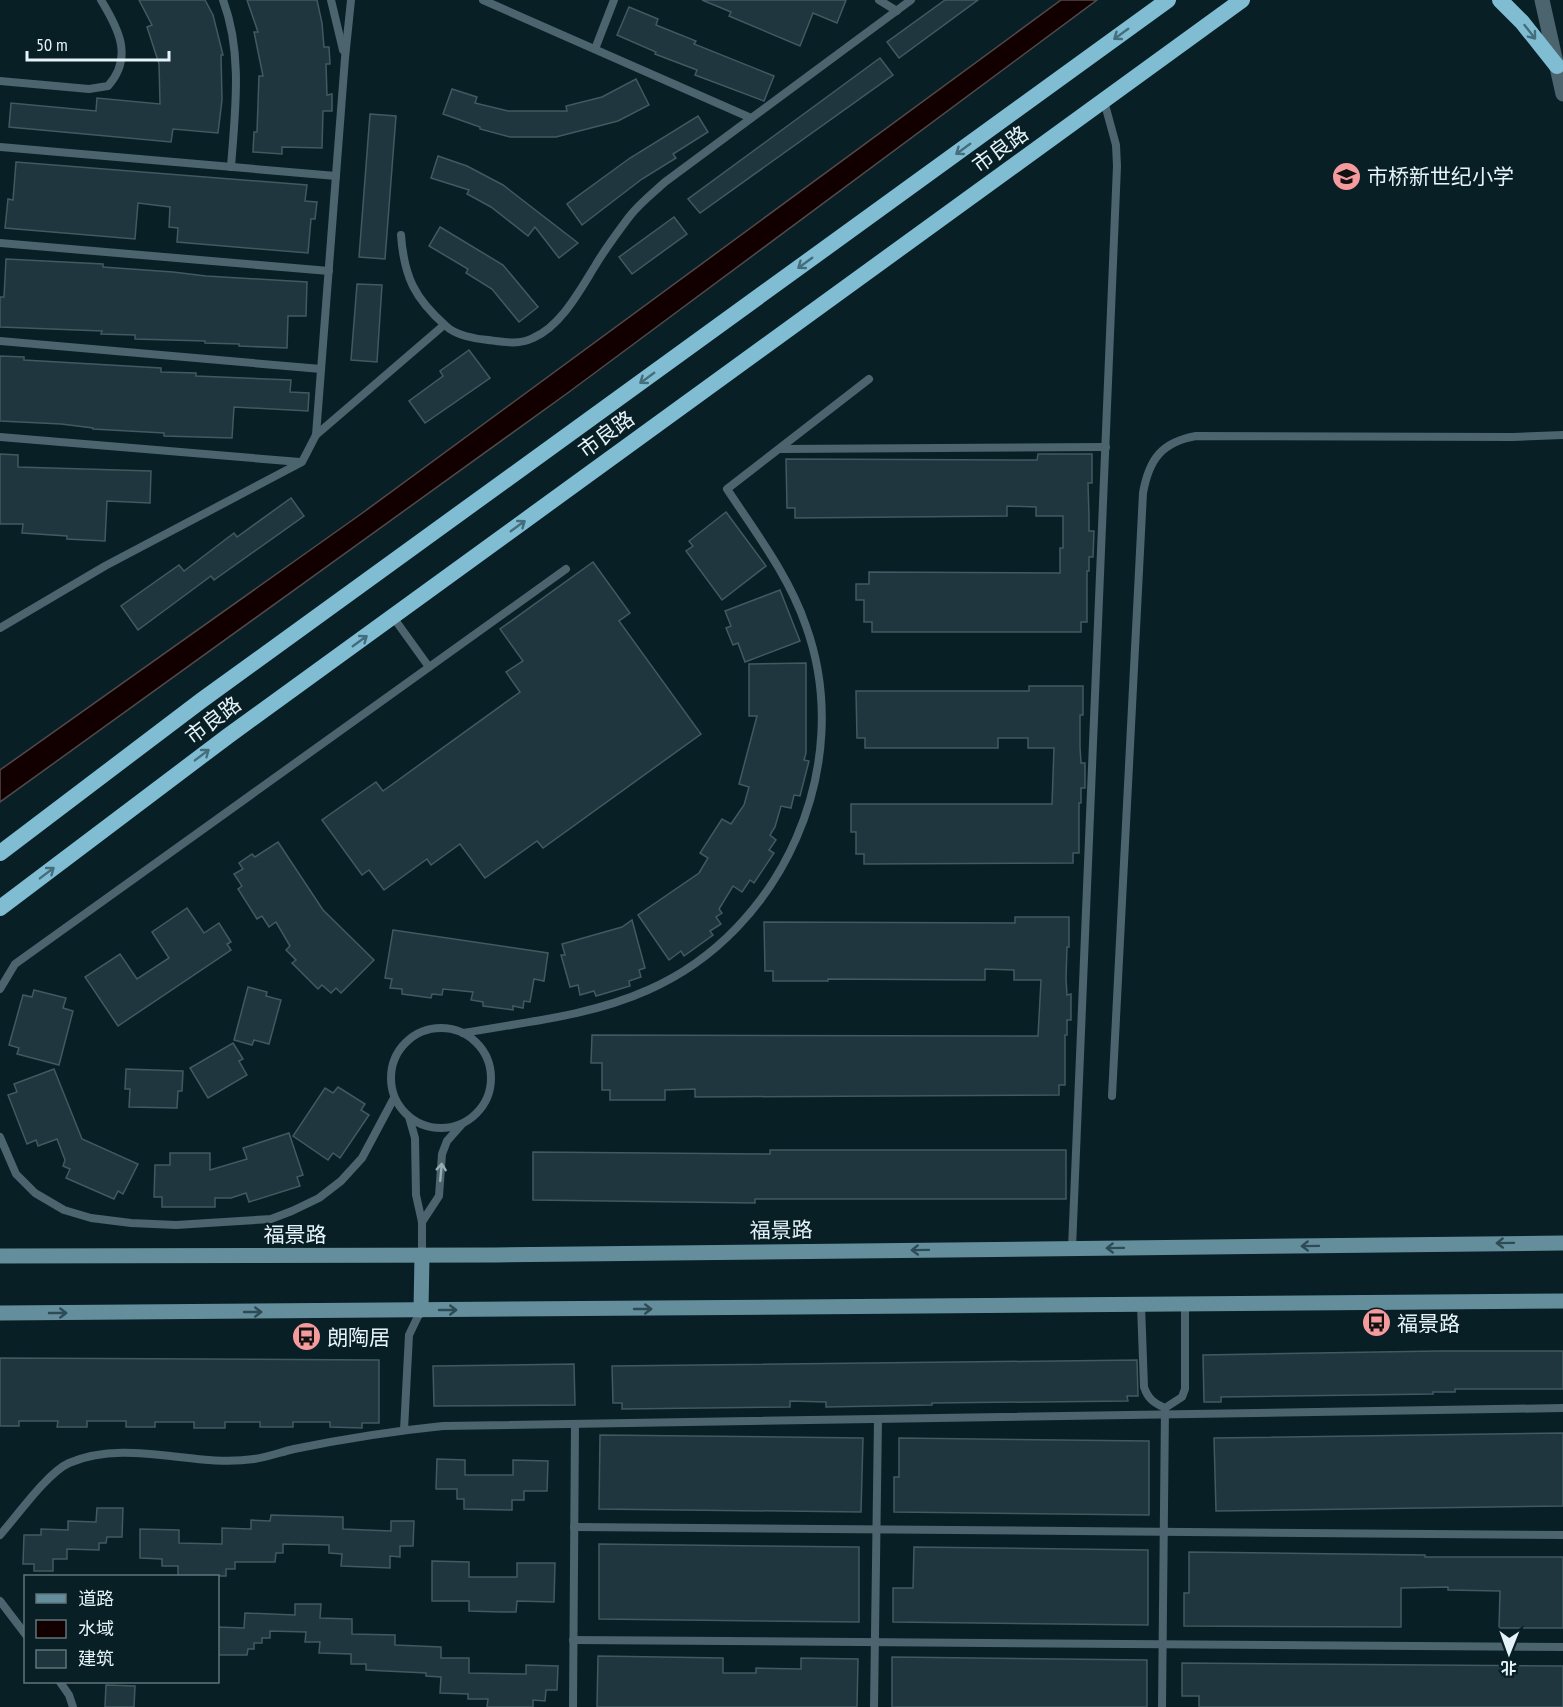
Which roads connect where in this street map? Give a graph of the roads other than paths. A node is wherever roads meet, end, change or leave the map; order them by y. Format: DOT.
graph roads {
  1 [pos="101,0"];
  2 [pos="223,0"];
  3 [pos="331,0"];
  4 [pos="351,0"];
  5 [pos="483,0"];
  6 [pos="614,0"];
  7 [pos="879,0"];
  8 [pos="911,0"];
  9 [pos="1168,0"];
  10 [pos="1242,0"];
  11 [pos="1500,0"];
  12 [pos="1545,1"];
  13 [pos="897,10"];
  14 [pos="595,49"];
  15 [pos="345,58"];
  16 [pos="1557,66"];
  17 [pos="0,81"];
  18 [pos="1563,94"];
  19 [pos="1104,101"];
  20 [pos="752,118"];
  21 [pos="0,147"];
  22 [pos="231,167"];
  23 [pos="336,176"];
  24 [pos="401,235"];
  25 [pos="0,243"];
  26 [pos="328,272"];
  27 [pos="444,325"];
  28 [pos="0,341"];
  29 [pos="321,369"];
  30 [pos="869,380"];
  31 [pos="316,435"];
  32 [pos="1563,435"];
  33 [pos="0,437"];
  34 [pos="1106,447"];
  35 [pos="780,448"];
  36 [pos="302,462"];
  37 [pos="566,569"];
  38 [pos="393,617"];
  39 [pos="0,628"];
  40 [pos="429,667"];
  41 [pos="0,853"];
  42 [pos="0,908"];
  43 [pos="0,989"];
  44 [pos="463,1033"];
  45 [pos="1112,1096"];
  46 [pos="394,1098"];
  47 [pos="409,1117"];
  48 [pos="462,1124"];
  49 [pos="0,1137"];
  50 [pos="422,1222"];
  51 [pos="1563,1243"];
  52 [pos="1072,1248"];
  53 [pos="422,1255"];
  54 [pos="0,1256"];
  55 [pos="1563,1301"];
  56 [pos="1185,1304"];
  57 [pos="1141,1305"];
  58 [pos="421,1310"];
  59 [pos="0,1313"];
  60 [pos="1563,1408"];
  61 [pos="1165,1411"];
  62 [pos="878,1419"];
  63 [pos="575,1424"];
  64 [pos="404,1430"];
  65 [pos="574,1527"];
  66 [pos="876,1530"];
  67 [pos="1164,1532"];
  68 [pos="0,1535"];
  69 [pos="1563,1535"];
  70 [pos="0,1601"];
  71 [pos="24,1632"];
  72 [pos="573,1640"];
  73 [pos="875,1642"];
  74 [pos="1163,1644"];
  75 [pos="1563,1647"];
  76 [pos="61,1683"];
  77 [pos="72,1707"];
  78 [pos="573,1707"];
  79 [pos="874,1707"];
  80 [pos="1162,1707"];
  1 -- 17 [label="lane"];
  2 -- 22 [label="lane"];
  3 -- 15 [label="lane"];
  4 -- 15 [label="lane"];
  5 -- 14 [label="lane"];
  6 -- 14 [label="lane"];
  7 -- 13 [label="lane"];
  8 -- 13 [label="lane"];
  9 -- 41 [label="highway, 市良路, one-way"];
  10 -- 19 [label="highway, 市良路"];
  11 -- 16 [label="highway, one-way"];
  12 -- 16 [label="street"];
  13 -- 20 [label="lane"];
  14 -- 20 [label="lane"];
  15 -- 23 [label="lane"];
  16 -- 18 [label="street"];
  19 -- 34 [label="lane"];
  38 -- 19 [label="highway, 市良路, one-way"];
  20 -- 27 [label="lane"];
  21 -- 22 [label="lane"];
  22 -- 23 [label="lane"];
  23 -- 26 [label="lane"];
  24 -- 27 [label="lane"];
  25 -- 26 [label="lane"];
  26 -- 29 [label="lane"];
  27 -- 31 [label="lane"];
  28 -- 29 [label="lane"];
  29 -- 31 [label="lane"];
  30 -- 35 [label="lane"];
  31 -- 36 [label="lane"];
  32 -- 45 [label="lane"];
  33 -- 36 [label="lane"];
  34 -- 35 [label="lane"];
  34 -- 52 [label="lane"];
  35 -- 44 [label="lane"];
  36 -- 39 [label="lane"];
  37 -- 40 [label="lane"];
  38 -- 40 [label="lane"];
  42 -- 38 [label="highway, 市良路, one-way"];
  40 -- 43 [label="lane"];
  44 -- 46 [label="lane"];
  44 -- 48 [label="lane"];
  46 -- 47 [label="lane"];
  46 -- 49 [label="lane"];
  47 -- 48 [label="lane"];
  47 -- 50 [label="lane"];
  50 -- 48 [label="lane, one-way"];
  50 -- 53 [label="lane"];
  51 -- 52 [label="main road, 福景路, one-way"];
  52 -- 53 [label="main road, 福景路, one-way"];
  53 -- 54 [label="main road, 福景路"];
  53 -- 58 [label="main road"];
  55 -- 56 [label="main road"];
  56 -- 57 [label="main road"];
  56 -- 61 [label="lane"];
  58 -- 57 [label="main road, one-way"];
  57 -- 61 [label="lane"];
  59 -- 58 [label="main road, one-way"];
  58 -- 64 [label="lane"];
  60 -- 61 [label="lane"];
  61 -- 62 [label="lane"];
  61 -- 67 [label="lane"];
  62 -- 63 [label="lane"];
  62 -- 66 [label="lane"];
  63 -- 64 [label="lane"];
  63 -- 65 [label="lane"];
  64 -- 68 [label="lane"];
  65 -- 66 [label="lane"];
  65 -- 72 [label="lane"];
  66 -- 67 [label="lane"];
  66 -- 73 [label="lane"];
  67 -- 69 [label="lane"];
  67 -- 74 [label="lane"];
  70 -- 71 [label="lane"];
  72 -- 73 [label="lane"];
  72 -- 78 [label="lane"];
  73 -- 74 [label="lane"];
  73 -- 79 [label="lane"];
  74 -- 75 [label="lane"];
  74 -- 80 [label="lane"];
  76 -- 77 [label="lane"];
}
